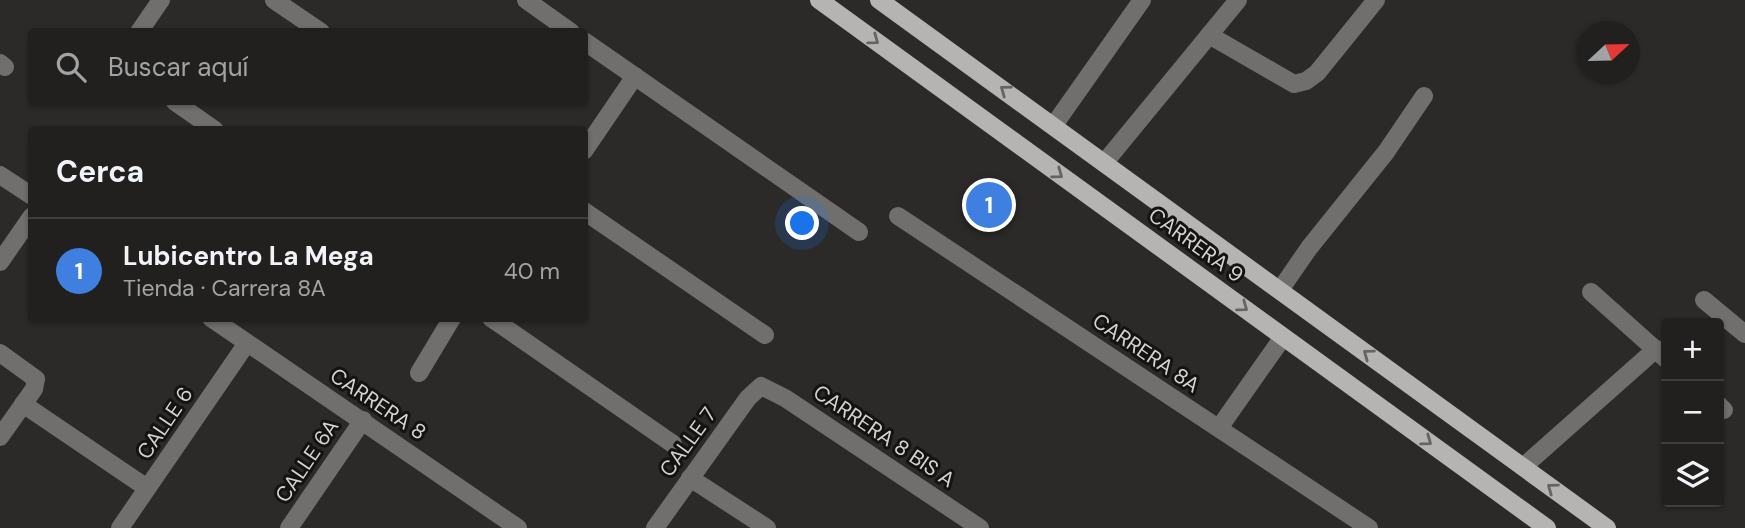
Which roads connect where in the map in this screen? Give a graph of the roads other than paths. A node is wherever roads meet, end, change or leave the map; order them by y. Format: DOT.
graph roads {
  1 [pos="161,0"];
  2 [pos="274,0"];
  3 [pos="526,0"];
  4 [pos="819,0"];
  5 [pos="879,0"];
  6 [pos="1142,0"];
  7 [pos="1238,0"];
  8 [pos="1376,0"];
  9 [pos="142,28"];
  10 [pos="315,28"];
  11 [pos="565,28"];
  12 [pos="1209,35"];
  13 [pos="588,44"];
  14 [pos="635,76"];
  15 [pos="1424,96"];
  16 [pos="179,105"];
  17 [pos="1054,125"];
  18 [pos="209,126"];
  19 [pos="588,144"];
  20 [pos="1105,162"];
  21 [pos="0,175"];
  22 [pos="28,193"];
  23 [pos="588,214"];
  24 [pos="898,216"];
  25 [pos="28,222"];
  26 [pos="859,232"];
  27 [pos="0,262"];
  28 [pos="1280,290"];
  29 [pos="1591,292"];
  30 [pos="1704,300"];
  31 [pos="217,322"];
  32 [pos="450,322"];
  33 [pos="497,322"];
  34 [pos="1745,334"];
  35 [pos="765,335"];
  36 [pos="1283,337"];
  37 [pos="247,343"];
  38 [pos="0,353"];
  39 [pos="1661,354"];
  40 [pos="419,373"];
  41 [pos="761,386"];
  42 [pos="23,404"];
  43 [pos="363,420"];
  44 [pos="1219,428"];
  45 [pos="0,437"];
  46 [pos="673,444"];
  47 [pos="1523,467"];
  48 [pos="690,478"];
  49 [pos="147,488"];
  50 [pos="120,528"];
  51 [pos="289,528"];
  52 [pos="518,528"];
  53 [pos="655,528"];
  54 [pos="767,528"];
  55 [pos="980,528"];
  56 [pos="1368,528"];
  57 [pos="1547,528"];
  58 [pos="1607,528"];
  1 -- 9 [label="street"];
  2 -- 10 [label="street"];
  3 -- 11 [label="street"];
  4 -- 36 [label="main road, CARRERA 9, one-way"];
  17 -- 5 [label="main road, CARRERA 9, one-way"];
  6 -- 17 [label="street"];
  7 -- 12 [label="street"];
  8 -- 12 [label="street"];
  12 -- 20 [label="street"];
  13 -- 14 [label="street"];
  14 -- 19 [label="street"];
  14 -- 26 [label="street"];
  15 -- 28 [label="street"];
  16 -- 18 [label="street"];
  17 -- 20 [label="main road, CARRERA 9"];
  20 -- 28 [label="main road, CARRERA 9"];
  21 -- 22 [label="street"];
  23 -- 35 [label="street"];
  24 -- 44 [label="street, CARRERA 8A"];
  25 -- 27 [label="street"];
  47 -- 28 [label="main road, CARRERA 9, one-way"];
  29 -- 39 [label="street"];
  30 -- 34 [label="street"];
  31 -- 37 [label="street, CARRERA 8"];
  32 -- 40 [label="street"];
  33 -- 46 [label="street"];
  36 -- 44 [label="street"];
  36 -- 57 [label="main road, CARRERA 9, one-way"];
  37 -- 43 [label="street, CARRERA 8"];
  37 -- 49 [label="street, CALLE 6"];
  38 -- 42 [label="street"];
  39 -- 47 [label="street"];
  41 -- 48 [label="street, CALLE 7"];
  41 -- 55 [label="street, CARRERA 8 BIS A"];
  42 -- 45 [label="street"];
  42 -- 49 [label="street"];
  43 -- 51 [label="street, CALLE 6A"];
  43 -- 52 [label="street, CARRERA 8"];
  44 -- 56 [label="street, CARRERA 8A"];
  58 -- 47 [label="main road, CARRERA 9, one-way"];
  48 -- 53 [label="street, CALLE 7"];
  48 -- 54 [label="street"];
  49 -- 50 [label="street, CALLE 6"];
}
